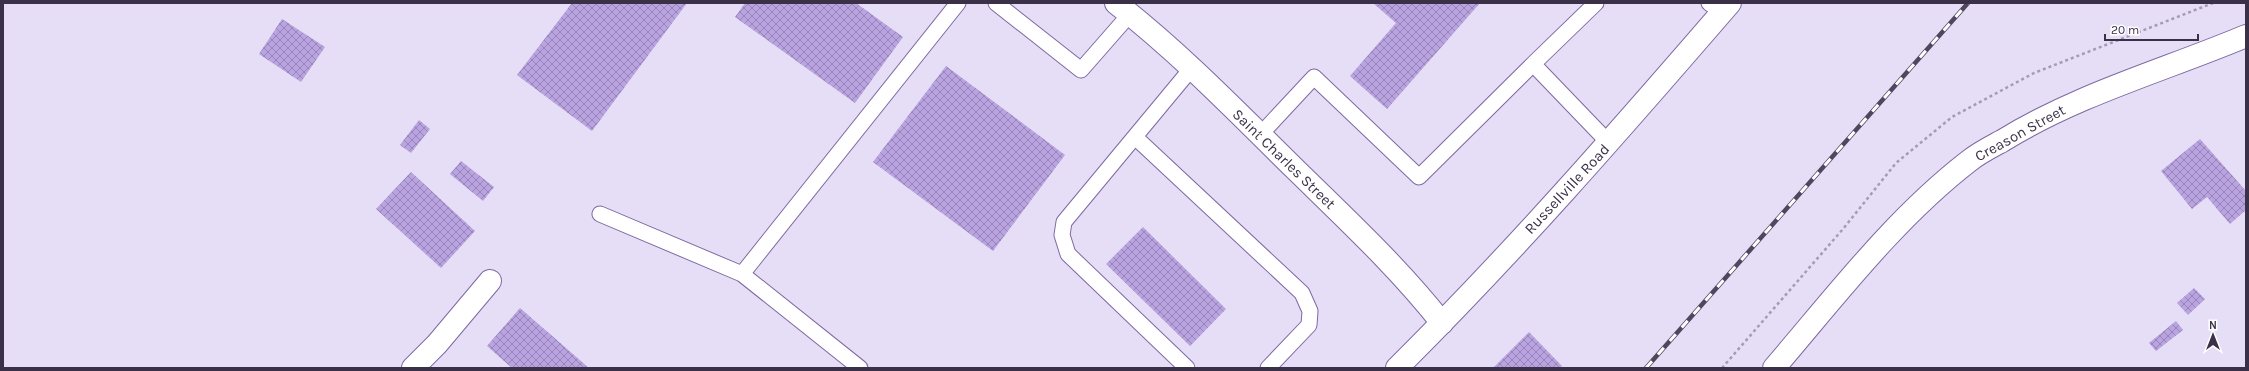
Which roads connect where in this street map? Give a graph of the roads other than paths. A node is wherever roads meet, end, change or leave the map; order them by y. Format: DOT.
graph roads {
  1 [pos="958,3"];
  2 [pos="996,3"];
  3 [pos="1596,3"];
  4 [pos="1720,6"];
  5 [pos="1123,8"];
  6 [pos="2246,36"];
  7 [pos="1533,64"];
  8 [pos="1191,69"];
  9 [pos="1260,135"];
  10 [pos="1135,137"];
  11 [pos="1609,142"];
  12 [pos="600,214"];
  13 [pos="742,274"];
  14 [pos="490,281"];
  15 [pos="1442,323"];
  16 [pos="413,368"];
  17 [pos="860,368"];
  18 [pos="1186,368"];
  19 [pos="1268,368"];
  20 [pos="1397,368"];
  21 [pos="1774,368"];
  1 -- 13 [label="lane"];
  2 -- 5 [label="lane"];
  3 -- 7 [label="lane"];
  4 -- 11 [label="street, Russellville Road"];
  5 -- 8 [label="street, Saint Charles Street"];
  6 -- 21 [label="street, Creason Street"];
  7 -- 9 [label="lane"];
  7 -- 11 [label="lane"];
  8 -- 9 [label="street, Saint Charles Street"];
  8 -- 10 [label="lane"];
  9 -- 15 [label="street, Saint Charles Street"];
  10 -- 18 [label="lane"];
  10 -- 19 [label="lane"];
  11 -- 15 [label="street, Russellville Road"];
  12 -- 13 [label="lane"];
  13 -- 17 [label="lane"];
  14 -- 16 [label="street"];
  15 -- 20 [label="street, Russellville Road"];
}
